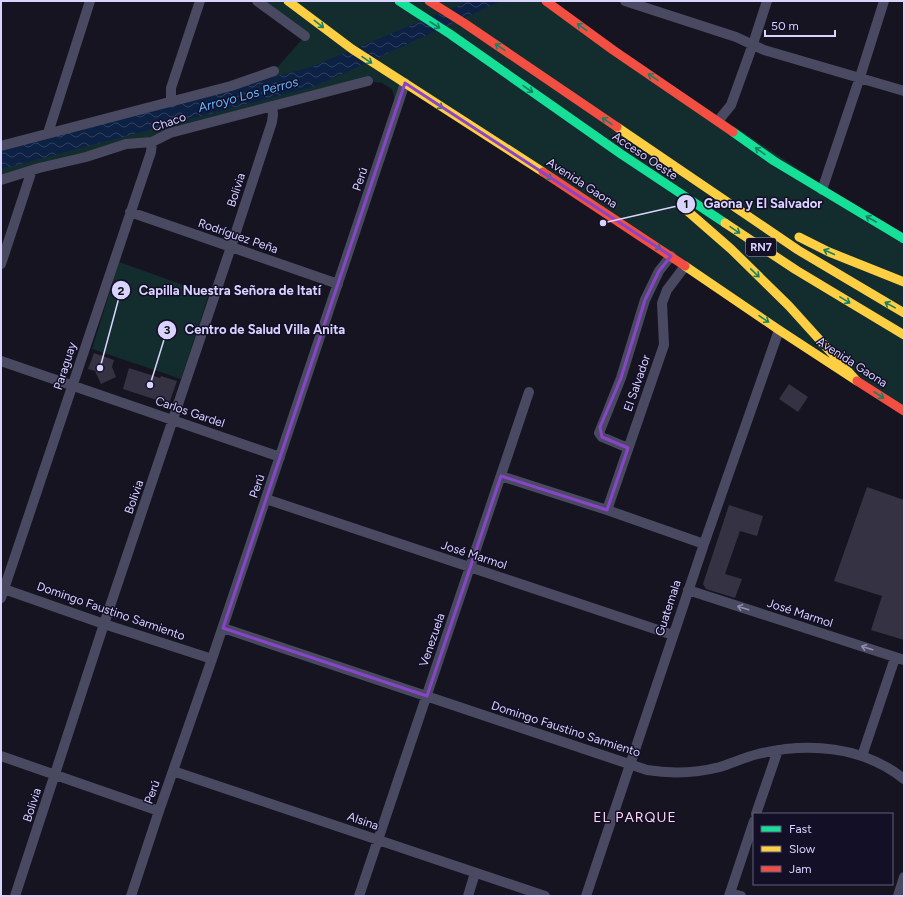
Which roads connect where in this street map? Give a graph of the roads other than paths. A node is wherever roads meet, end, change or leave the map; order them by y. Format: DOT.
graph roads {
  1 [pos="90,1"];
  2 [pos="200,1"];
  3 [pos="257,1"];
  4 [pos="288,1"];
  5 [pos="399,1"];
  6 [pos="429,1"];
  7 [pos="546,1"];
  8 [pos="625,1"];
  9 [pos="767,1"];
  10 [pos="884,1"];
  11 [pos="305,36"];
  12 [pos="753,44"];
  13 [pos="274,71"];
  14 [pos="860,77"];
  15 [pos="368,81"];
  16 [pos="405,83"];
  17 [pos="904,91"];
  18 [pos="171,102"];
  19 [pos="272,106"];
  20 [pos="718,121"];
  21 [pos="48,133"];
  22 [pos="152,142"];
  23 [pos="1,146"];
  24 [pos="621,154"];
  25 [pos="32,170"];
  26 [pos="1,180"];
  27 [pos="822,190"];
  28 [pos="720,198"];
  29 [pos="130,212"];
  30 [pos="904,239"];
  31 [pos="231,247"];
  32 [pos="671,256"];
  33 [pos="1,264"];
  34 [pos="685,266"];
  35 [pos="904,282"];
  36 [pos="338,284"];
  37 [pos="904,313"];
  38 [pos="779,330"];
  39 [pos="904,335"];
  40 [pos="1,361"];
  41 [pos="855,379"];
  42 [pos="73,385"];
  43 [pos="529,392"];
  44 [pos="904,411"];
  45 [pos="174,420"];
  46 [pos="628,448"];
  47 [pos="280,457"];
  48 [pos="501,476"];
  49 [pos="266,499"];
  50 [pos="607,510"];
  51 [pos="704,544"];
  52 [pos="470,567"];
  53 [pos="688,590"];
  54 [pos="2,591"];
  55 [pos="104,624"];
  56 [pos="223,628"];
  57 [pos="673,635"];
  58 [pos="212,659"];
  59 [pos="900,659"];
  60 [pos="426,696"];
  61 [pos="778,750"];
  62 [pos="1,756"];
  63 [pos="862,756"];
  64 [pos="630,764"];
  65 [pos="173,771"];
  66 [pos="56,775"];
  67 [pos="904,779"];
  68 [pos="159,811"];
  69 [pos="756,813"];
  70 [pos="753,824"];
  71 [pos="378,840"];
  72 [pos="475,873"];
  73 [pos="904,877"];
  74 [pos="729,894"];
  75 [pos="15,896"];
  76 [pos="131,896"];
  77 [pos="359,896"];
  78 [pos="468,896"];
  79 [pos="545,896"];
  80 [pos="586,896"];
  81 [pos="740,896"];
  82 [pos="898,896"];
  1 -- 21 [label="street"];
  2 -- 18 [label="street"];
  3 -- 11 [label="street"];
  4 -- 16 [label="main road, Avenida Gaona, one-way"];
  5 -- 24 [label="main road, Acceso Oeste / RN7, one-way"];
  28 -- 6 [label="main road, Acceso Oeste / RN7, one-way"];
  20 -- 7 [label="main road, one-way"];
  8 -- 12 [label="street"];
  9 -- 12 [label="street"];
  10 -- 14 [label="street"];
  12 -- 14 [label="street"];
  12 -- 20 [label="street"];
  13 -- 18 [label="street, Chaco"];
  14 -- 17 [label="street"];
  14 -- 27 [label="street"];
  15 -- 19 [label="street, Chaco"];
  16 -- 32 [label="main road, Avenida Gaona, one-way"];
  16 -- 36 [label="street, Perú"];
  18 -- 21 [label="street, Chaco"];
  19 -- 22 [label="street, Chaco"];
  19 -- 31 [label="street, Bolivia"];
  27 -- 20 [label="main road, one-way"];
  21 -- 23 [label="street, Chaco"];
  22 -- 25 [label="street, Chaco"];
  22 -- 29 [label="street, Paraguay"];
  24 -- 39 [label="main road, Acceso Oeste / RN7, one-way"];
  24 -- 41 [label="main road, one-way"];
  25 -- 26 [label="street, Chaco"];
  25 -- 33 [label="street"];
  30 -- 27 [label="main road, one-way"];
  35 -- 28 [label="main road, one-way"];
  37 -- 28 [label="main road, Acceso Oeste / RN7, one-way"];
  29 -- 31 [label="street, Rodríguez Peña"];
  29 -- 42 [label="street, Paraguay"];
  31 -- 36 [label="street, Rodríguez Peña"];
  31 -- 45 [label="street, Bolivia"];
  32 -- 34 [label="main road, Avenida Gaona"];
  32 -- 46 [label="street"];
  34 -- 38 [label="main road, Avenida Gaona, one-way"];
  34 -- 46 [label="street, El Salvador"];
  36 -- 47 [label="street, Perú"];
  38 -- 41 [label="main road, Avenida Gaona"];
  38 -- 51 [label="street, Guatemala"];
  40 -- 42 [label="street, Carlos Gardel"];
  41 -- 44 [label="main road, Avenida Gaona, one-way"];
  42 -- 45 [label="street, Carlos Gardel"];
  42 -- 54 [label="street, Paraguay"];
  43 -- 48 [label="street, Venezuela"];
  45 -- 47 [label="street, Carlos Gardel"];
  45 -- 55 [label="street, Bolivia"];
  46 -- 50 [label="street, El Salvador"];
  47 -- 49 [label="street, Perú"];
  48 -- 50 [label="street"];
  48 -- 52 [label="street, Venezuela"];
  49 -- 52 [label="street, José Marmol"];
  49 -- 56 [label="street, Perú"];
  50 -- 51 [label="street"];
  51 -- 53 [label="street, Guatemala"];
  52 -- 57 [label="street, José Marmol"];
  52 -- 60 [label="street, Venezuela"];
  53 -- 57 [label="street, Guatemala"];
  59 -- 53 [label="street, José Marmol, one-way"];
  54 -- 55 [label="street, Domingo Faustino Sarmiento"];
  55 -- 58 [label="street, Domingo Faustino Sarmiento"];
  55 -- 66 [label="street, Bolivia"];
  56 -- 58 [label="street, Perú"];
  56 -- 60 [label="street, Domingo Faustino Sarmiento"];
  57 -- 64 [label="street, Guatemala"];
  58 -- 65 [label="street, Perú"];
  59 -- 63 [label="street"];
  60 -- 64 [label="street, Domingo Faustino Sarmiento"];
  60 -- 71 [label="street, Venezuela"];
  61 -- 63 [label="street, Domingo Faustino Sarmiento"];
  61 -- 64 [label="street, Domingo Faustino Sarmiento"];
  61 -- 69 [label="street"];
  62 -- 66 [label="street"];
  63 -- 67 [label="street, Domingo Faustino Sarmiento"];
  64 -- 80 [label="street, Guatemala"];
  65 -- 68 [label="street, Perú"];
  65 -- 71 [label="street, Alsina"];
  66 -- 68 [label="street"];
  66 -- 75 [label="street, Bolivia"];
  68 -- 76 [label="street, Perú"];
  70 -- 74 [label="street"];
  71 -- 72 [label="street, Alsina"];
  71 -- 77 [label="street, Venezuela"];
  72 -- 78 [label="street"];
  72 -- 79 [label="street, Alsina"];
  73 -- 82 [label="street"];
  74 -- 81 [label="street"];
}
